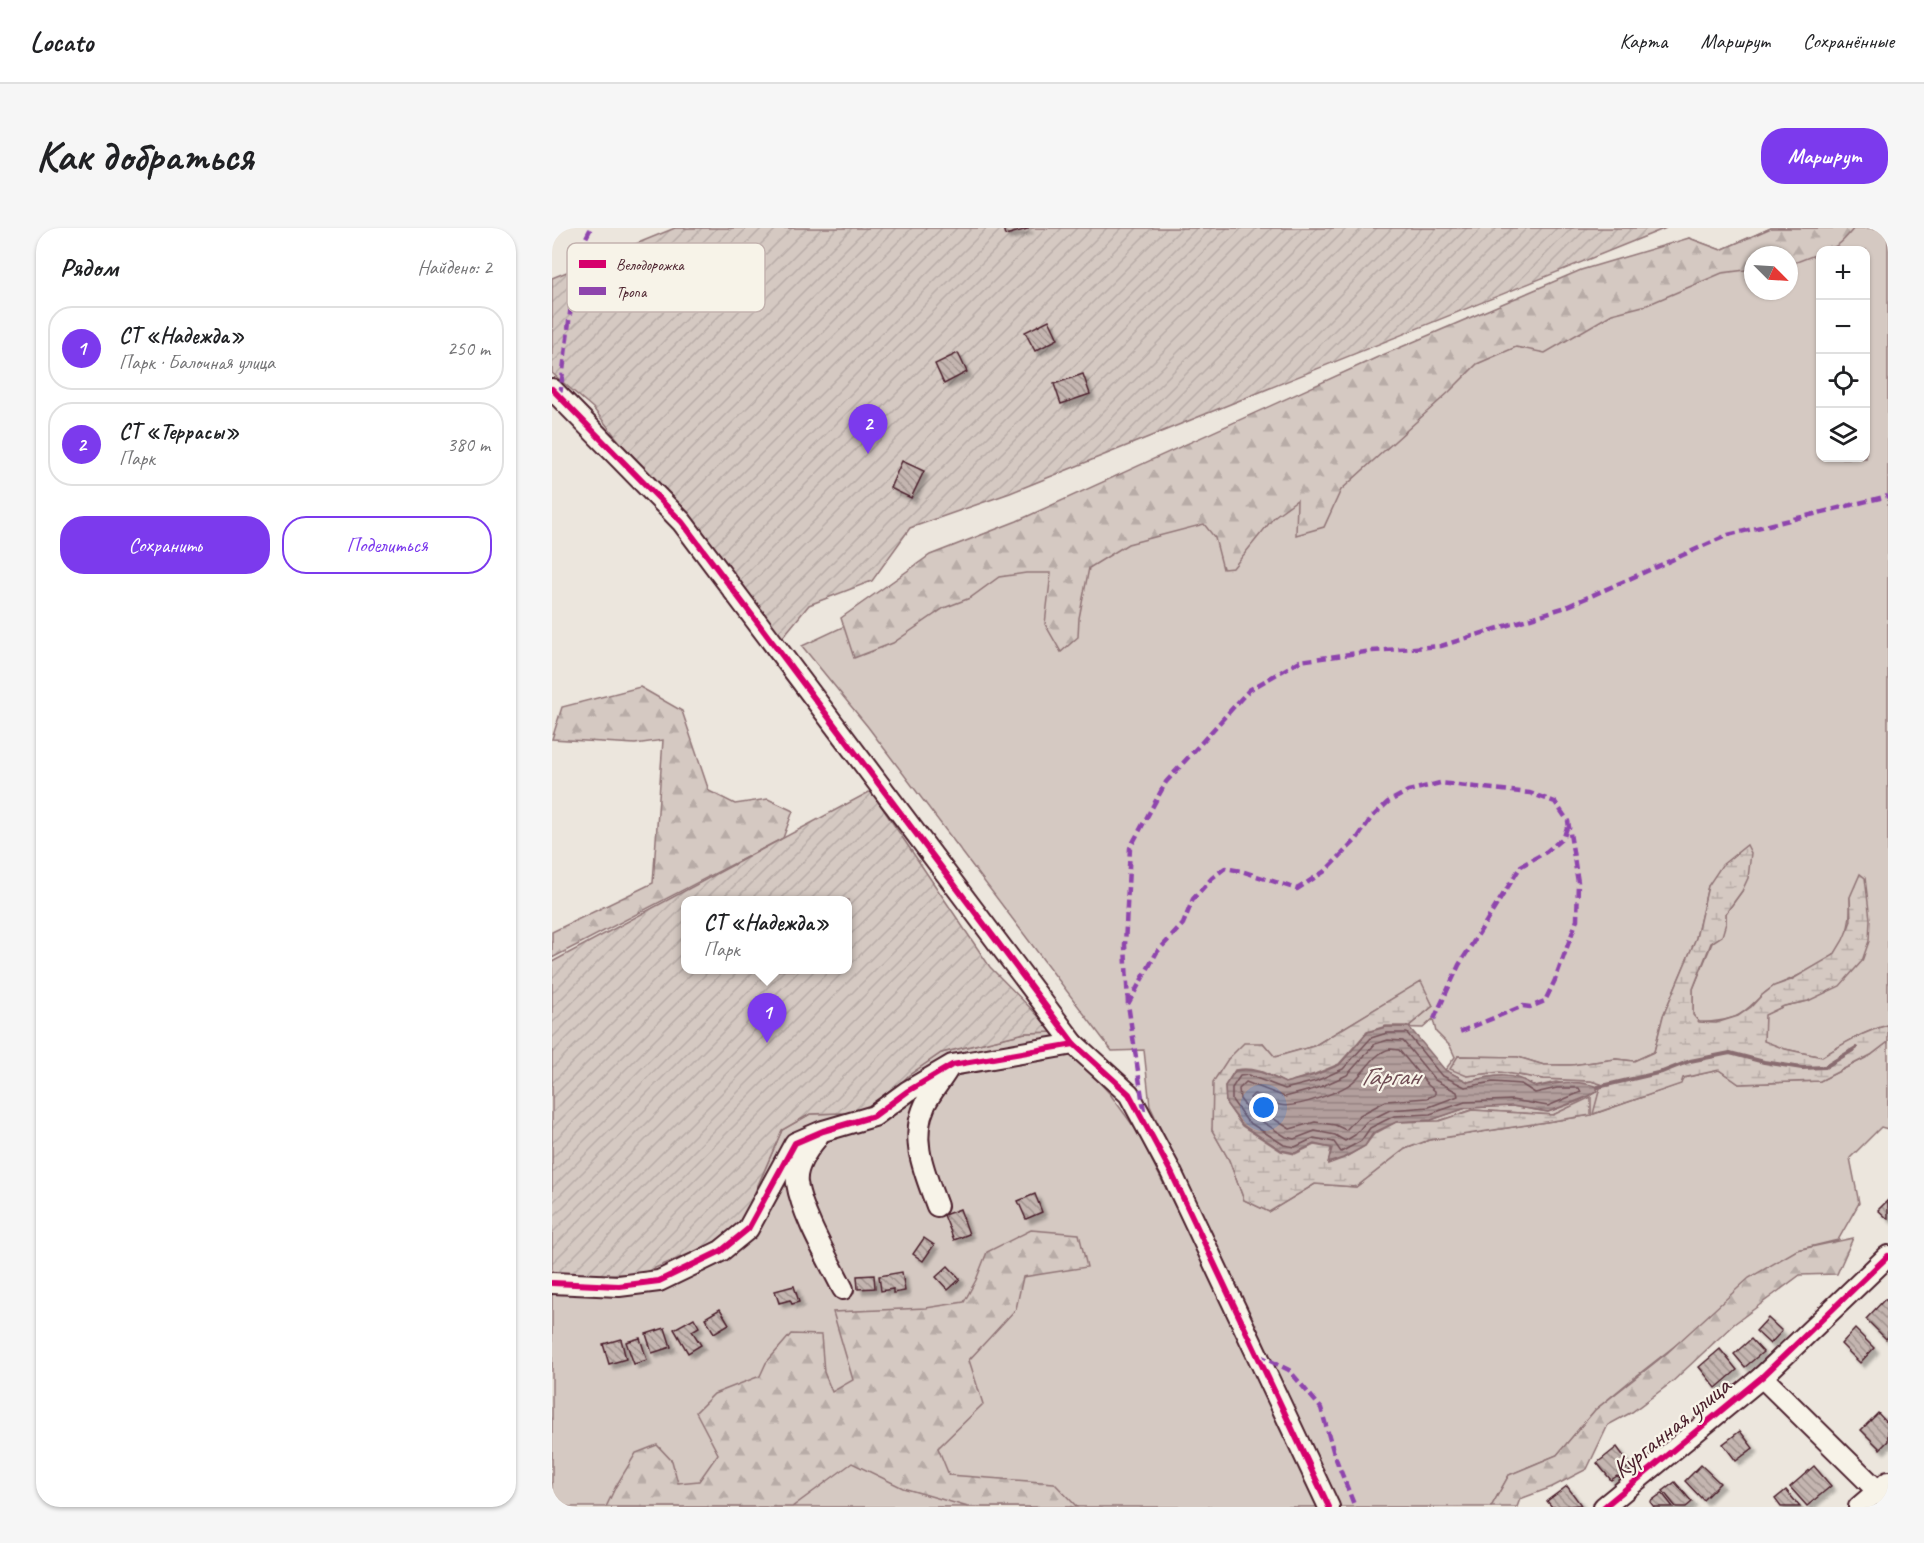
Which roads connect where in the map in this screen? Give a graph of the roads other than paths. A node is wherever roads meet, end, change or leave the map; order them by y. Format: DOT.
graph roads {
  1 [pos="552,389"];
  2 [pos="1074,1044"];
  3 [pos="952,1065"];
  4 [pos="823,1131"];
  5 [pos="937,1206"];
  6 [pos="1888,1256"];
  7 [pos="552,1283"];
  8 [pos="843,1289"];
  9 [pos="1762,1377"];
  10 [pos="1885,1492"];
  11 [pos="1329,1507"];
  12 [pos="1604,1507"];
  13 [pos="1859,1507"];
  1 -- 2 [label="street"];
  2 -- 3 [label="street"];
  2 -- 11 [label="street"];
  3 -- 4 [label="street"];
  3 -- 5 [label="street"];
  4 -- 7 [label="street"];
  4 -- 8 [label="street"];
  6 -- 9 [label="street, Курганная улица"];
  9 -- 10 [label="street"];
  9 -- 12 [label="street, Курганная улица"];
  10 -- 13 [label="street"];
}
